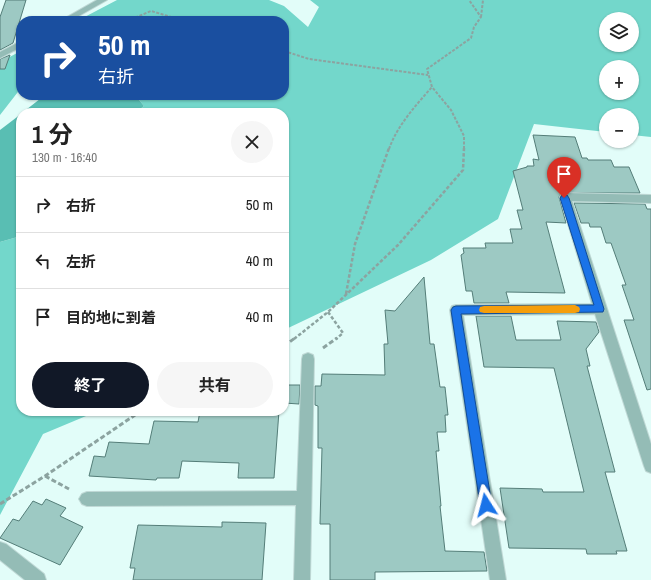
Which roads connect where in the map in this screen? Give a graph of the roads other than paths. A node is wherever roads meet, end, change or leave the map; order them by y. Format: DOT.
graph roads {
  1 [pos="103,0"];
  2 [pos="73,16"];
  3 [pos="16,47"];
  4 [pos="0,55"];
  5 [pos="651,199"];
  6 [pos="600,309"];
  7 [pos="308,359"];
  8 [pos="651,466"];
  9 [pos="304,498"];
  10 [pos="87,499"];
  11 [pos="0,550"];
  12 [pos="38,580"];
  13 [pos="302,580"];
  14 [pos="498,580"];
  1 -- 2 [label="street"];
  3 -- 4 [label="street"];
  5 -- 6 [label="street"];
  6 -- 8 [label="street"];
  6 -- 14 [label="street"];
  7 -- 9 [label="street"];
  9 -- 10 [label="street"];
  9 -- 13 [label="street"];
  11 -- 12 [label="street"];
}
